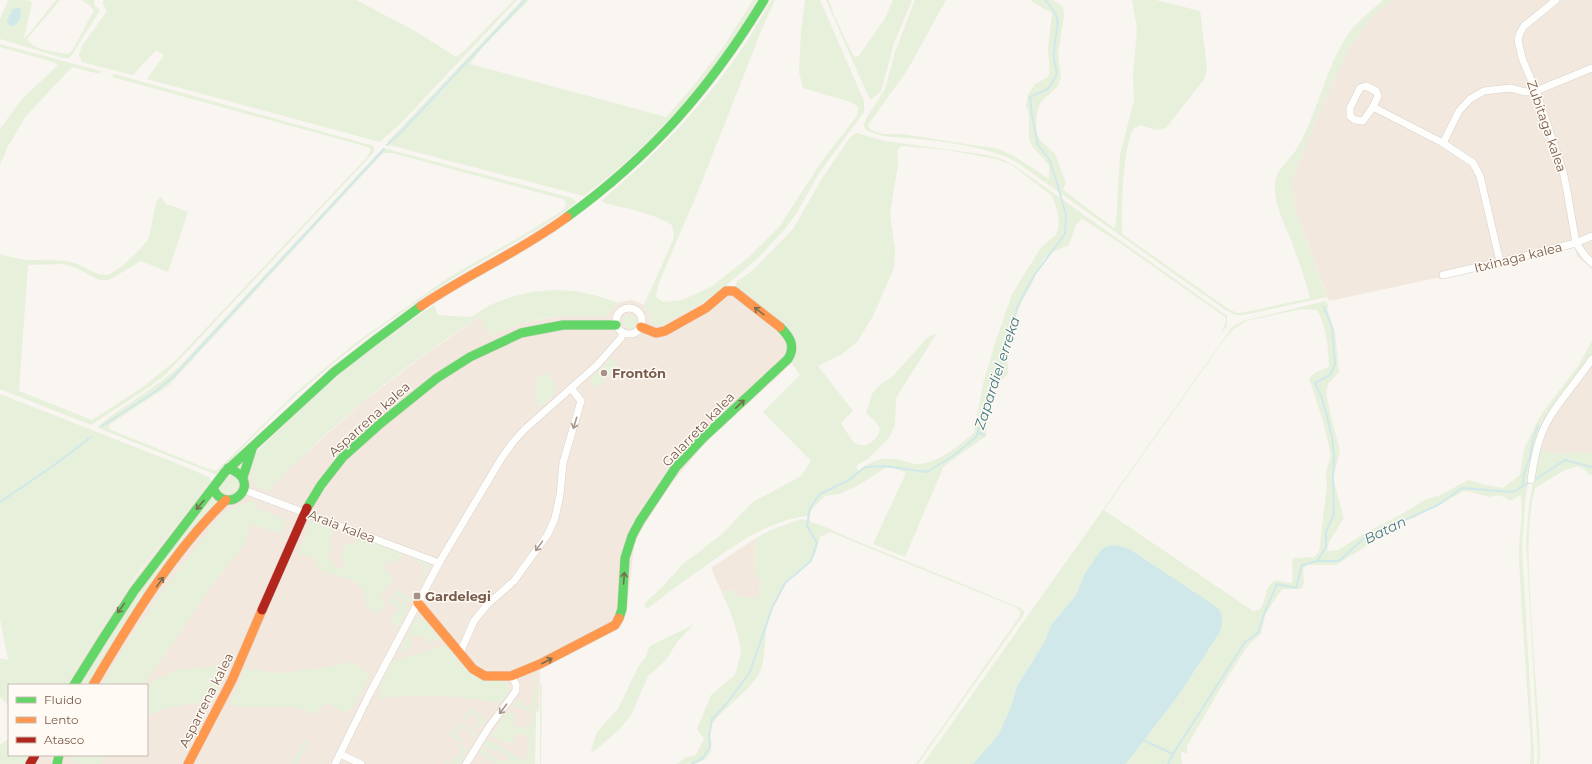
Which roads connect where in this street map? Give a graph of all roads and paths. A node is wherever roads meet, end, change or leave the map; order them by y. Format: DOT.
graph roads {
  1 [pos="764,0"];
  2 [pos="1556,0"];
  3 [pos="1592,68"];
  4 [pos="1536,91"];
  5 [pos="1374,107"];
  6 [pos="1443,143"];
  7 [pos="1592,236"];
  8 [pos="1576,243"];
  9 [pos="1500,262"];
  10 [pos="1592,263"];
  11 [pos="1443,275"];
  12 [pos="616,325"];
  13 [pos="641,327"];
  14 [pos="622,333"];
  15 [pos="1592,359"];
  16 [pos="571,388"];
  17 [pos="254,445"];
  18 [pos="228,468"];
  19 [pos="243,477"];
  20 [pos="1531,480"];
  21 [pos="213,488"];
  22 [pos="244,490"];
  23 [pos="226,500"];
  24 [pos="305,512"];
  25 [pos="439,563"];
  26 [pos="418,603"];
  27 [pos="460,653"];
  28 [pos="511,676"];
  29 [pos="75,684"];
  30 [pos="94,684"];
  31 [pos="340,754"];
  32 [pos="188,764"];
  33 [pos="335,764"];
  34 [pos="361,764"];
  35 [pos="466,764"];
  1 -- 17 [label="street"];
  2 -- 4 [label="street, Zubitaga kalea"];
  3 -- 4 [label="street"];
  4 -- 6 [label="street"];
  4 -- 8 [label="street, Zubitaga kalea"];
  5 -- 5 [label="street"];
  5 -- 6 [label="street"];
  6 -- 9 [label="street"];
  7 -- 8 [label="street, Itxinaga kalea"];
  8 -- 9 [label="street, Itxinaga kalea"];
  8 -- 10 [label="street, Zubitaga kalea"];
  9 -- 11 [label="street, Itxinaga kalea"];
  12 -- 13 [label="street"];
  12 -- 14 [label="street"];
  12 -- 24 [label="street, Asparrena kalea"];
  13 -- 14 [label="street"];
  28 -- 13 [label="street, Galarreta kalea, one-way"];
  14 -- 16 [label="street"];
  15 -- 20 [label="street"];
  16 -- 25 [label="street"];
  16 -- 27 [label="street, one-way"];
  17 -- 18 [label="street"];
  17 -- 19 [label="street"];
  18 -- 19 [label="street"];
  18 -- 21 [label="street"];
  19 -- 22 [label="street"];
  21 -- 23 [label="street"];
  21 -- 29 [label="street, one-way"];
  22 -- 23 [label="street"];
  22 -- 24 [label="street, Araia kalea"];
  30 -- 23 [label="street, one-way"];
  24 -- 25 [label="street, Araia kalea"];
  24 -- 32 [label="street, Asparrena kalea"];
  25 -- 26 [label="street"];
  26 -- 27 [label="street, Galarreta kalea"];
  26 -- 31 [label="street"];
  27 -- 28 [label="street, Galarreta kalea"];
  28 -- 35 [label="street, one-way"];
  31 -- 33 [label="street"];
  31 -- 34 [label="street"];
}
